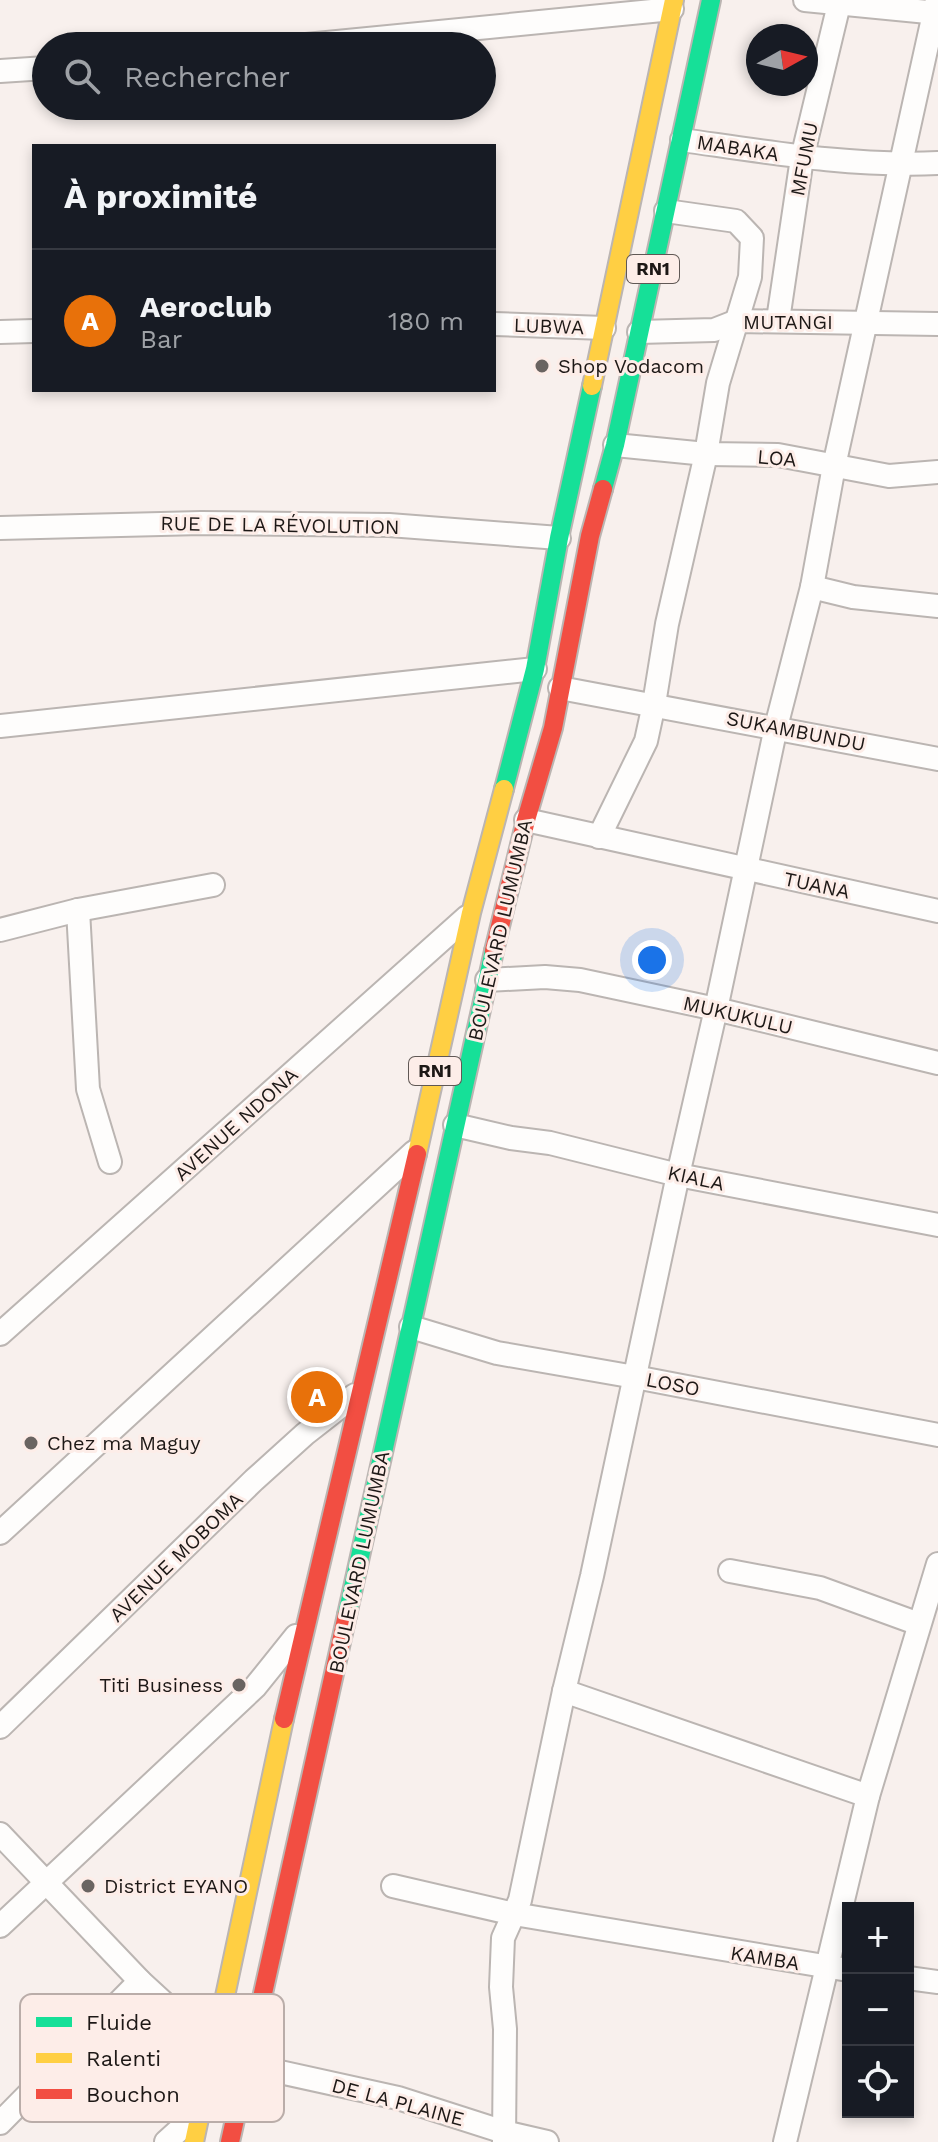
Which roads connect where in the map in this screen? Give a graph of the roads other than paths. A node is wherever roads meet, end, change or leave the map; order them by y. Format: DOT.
graph roads {
  1 [pos="711,0"];
  2 [pos="805,0"];
  3 [pos="840,2"];
  4 [pos="673,4"];
  5 [pos="936,9"];
  6 [pos="422,32"];
  7 [pos="32,69"];
  8 [pos="0,71"];
  9 [pos="682,140"];
  10 [pos="802,158"];
  11 [pos="938,163"];
  12 [pos="899,165"];
  13 [pos="632,195"];
  14 [pos="667,206"];
  15 [pos="778,320"];
  16 [pos="737,321"];
  17 [pos="866,323"];
  18 [pos="496,324"];
  19 [pos="938,324"];
  20 [pos="604,328"];
  21 [pos="32,331"];
  22 [pos="0,332"];
  23 [pos="639,332"];
  24 [pos="615,445"];
  25 [pos="706,454"];
  26 [pos="834,466"];
  27 [pos="938,472"];
  28 [pos="0,528"];
  29 [pos="559,538"];
  30 [pos="812,587"];
  31 [pos="938,606"];
  32 [pos="535,669"];
  33 [pos="560,688"];
  34 [pos="654,704"];
  35 [pos="0,726"];
  36 [pos="776,727"];
  37 [pos="938,759"];
  38 [pos="526,820"];
  39 [pos="599,837"];
  40 [pos="744,869"];
  41 [pos="213,885"];
  42 [pos="78,910"];
  43 [pos="938,911"];
  44 [pos="471,913"];
  45 [pos="0,930"];
  46 [pos="487,980"];
  47 [pos="716,1009"];
  48 [pos="938,1063"];
  49 [pos="455,1125"];
  50 [pos="418,1149"];
  51 [pos="450,1149"];
  52 [pos="110,1162"];
  53 [pos="678,1175"];
  54 [pos="938,1225"];
  55 [pos="411,1327"];
  56 [pos="0,1334"];
  57 [pos="635,1377"];
  58 [pos="359,1392"];
  59 [pos="393,1401"];
  60 [pos="938,1435"];
  61 [pos="0,1533"];
  62 [pos="938,1564"];
  63 [pos="730,1571"];
  64 [pos="307,1623"];
  65 [pos="919,1624"];
  66 [pos="564,1691"];
  67 [pos="303,1726"];
  68 [pos="0,1727"];
  69 [pos="868,1796"];
  70 [pos="0,1834"];
  71 [pos="45,1883"];
  72 [pos="393,1886"];
  73 [pos="514,1914"];
  74 [pos="0,1926"];
  75 [pos="837,1969"];
  76 [pos="914,1979"];
  77 [pos="140,1981"];
  78 [pos="938,1982"];
  79 [pos="127,1994"];
  80 [pos="154,1994"];
  81 [pos="229,1994"];
  82 [pos="260,1994"];
  83 [pos="284,2073"];
  84 [pos="20,2103"];
  85 [pos="189,2122"];
  86 [pos="199,2122"];
  87 [pos="235,2122"];
  88 [pos="0,2123"];
  89 [pos="504,2137"];
  90 [pos="166,2142"];
  91 [pos="194,2142"];
  92 [pos="230,2142"];
  93 [pos="547,2142"];
  94 [pos="785,2142"];
  1 -- 9 [label="highway, BOULEVARD LUMUMBA / RN1"];
  2 -- 3 [label="street"];
  3 -- 5 [label="street"];
  3 -- 10 [label="street, MFUMU"];
  4 -- 6 [label="street"];
  4 -- 13 [label="highway, BOULEVARD LUMUMBA / RN1"];
  5 -- 12 [label="street"];
  7 -- 8 [label="street"];
  9 -- 10 [label="street, MABAKA"];
  9 -- 14 [label="highway, BOULEVARD LUMUMBA / RN1"];
  10 -- 12 [label="street, MABAKA"];
  10 -- 15 [label="street, MFUMU"];
  11 -- 12 [label="street, MABAKA"];
  12 -- 17 [label="street"];
  13 -- 14 [label="highway"];
  13 -- 20 [label="highway, BOULEVARD LUMUMBA / RN1"];
  14 -- 16 [label="street"];
  14 -- 23 [label="highway, BOULEVARD LUMUMBA / RN1"];
  15 -- 16 [label="street, MUTANGI"];
  15 -- 17 [label="street, MUTANGI"];
  16 -- 23 [label="street, MUTANGI"];
  16 -- 25 [label="street"];
  17 -- 19 [label="street, MUTANGI"];
  17 -- 26 [label="street"];
  18 -- 20 [label="street, LUBWA"];
  20 -- 29 [label="highway, BOULEVARD LUMUMBA / RN1"];
  21 -- 22 [label="street"];
  23 -- 24 [label="highway, BOULEVARD LUMUMBA / RN1"];
  24 -- 25 [label="street, LOA"];
  24 -- 33 [label="highway, BOULEVARD LUMUMBA / RN1"];
  25 -- 26 [label="street, LOA"];
  25 -- 34 [label="street"];
  26 -- 27 [label="street, LOA"];
  26 -- 30 [label="street"];
  28 -- 29 [label="street, RUE DE LA RÉVOLUTION"];
  29 -- 32 [label="highway, BOULEVARD LUMUMBA / RN1"];
  30 -- 31 [label="street"];
  30 -- 36 [label="street"];
  32 -- 35 [label="street"];
  32 -- 44 [label="highway, BOULEVARD LUMUMBA / RN1"];
  33 -- 34 [label="street, SUKAMBUNDU"];
  33 -- 38 [label="highway, BOULEVARD LUMUMBA / RN1"];
  34 -- 36 [label="street, SUKAMBUNDU"];
  34 -- 39 [label="street"];
  36 -- 37 [label="street, SUKAMBUNDU"];
  36 -- 40 [label="street"];
  38 -- 39 [label="street, TUANA"];
  38 -- 46 [label="highway, BOULEVARD LUMUMBA / RN1"];
  39 -- 40 [label="street, TUANA"];
  40 -- 43 [label="street, TUANA"];
  40 -- 47 [label="street"];
  41 -- 42 [label="street"];
  42 -- 45 [label="street"];
  42 -- 52 [label="street"];
  44 -- 50 [label="highway, BOULEVARD LUMUMBA / RN1"];
  44 -- 56 [label="street, AVENUE NDONA"];
  46 -- 47 [label="street, MUKUKULU"];
  46 -- 49 [label="highway, BOULEVARD LUMUMBA / RN1"];
  47 -- 48 [label="street, MUKUKULU"];
  47 -- 53 [label="street"];
  49 -- 51 [label="highway, BOULEVARD LUMUMBA / RN1"];
  49 -- 53 [label="street, KIALA"];
  50 -- 51 [label="street"];
  50 -- 58 [label="highway, BOULEVARD LUMUMBA / RN1"];
  50 -- 61 [label="street"];
  51 -- 55 [label="highway, BOULEVARD LUMUMBA / RN1"];
  53 -- 54 [label="street, KIALA"];
  53 -- 57 [label="street"];
  55 -- 57 [label="street, LOSO"];
  55 -- 59 [label="highway, BOULEVARD LUMUMBA / RN1"];
  57 -- 60 [label="street, LOSO"];
  57 -- 66 [label="street"];
  58 -- 59 [label="street"];
  58 -- 64 [label="highway, BOULEVARD LUMUMBA / RN1"];
  58 -- 68 [label="street, AVENUE MOBOMA"];
  59 -- 67 [label="highway, BOULEVARD LUMUMBA / RN1"];
  62 -- 65 [label="street"];
  63 -- 65 [label="street"];
  64 -- 67 [label="highway, BOULEVARD LUMUMBA / RN1"];
  64 -- 71 [label="street"];
  65 -- 69 [label="street"];
  66 -- 69 [label="street"];
  66 -- 73 [label="street"];
  67 -- 81 [label="highway, BOULEVARD LUMUMBA / RN1"];
  67 -- 82 [label="highway, BOULEVARD LUMUMBA / RN1"];
  69 -- 75 [label="street"];
  70 -- 71 [label="street, DE LA PLAINE"];
  71 -- 74 [label="street"];
  71 -- 77 [label="street, DE LA PLAINE"];
  72 -- 73 [label="street, KAMBA"];
  73 -- 75 [label="street, KAMBA"];
  73 -- 89 [label="street"];
  75 -- 94 [label="street"];
  76 -- 78 [label="street"];
  77 -- 79 [label="street"];
  77 -- 80 [label="street, DE LA PLAINE"];
  83 -- 89 [label="street, DE LA PLAINE"];
  84 -- 88 [label="street"];
  85 -- 90 [label="street"];
  86 -- 91 [label="highway, BOULEVARD LUMUMBA / RN1"];
  87 -- 92 [label="highway, BOULEVARD LUMUMBA / RN1"];
  89 -- 93 [label="street, DE LA PLAINE"];
}
